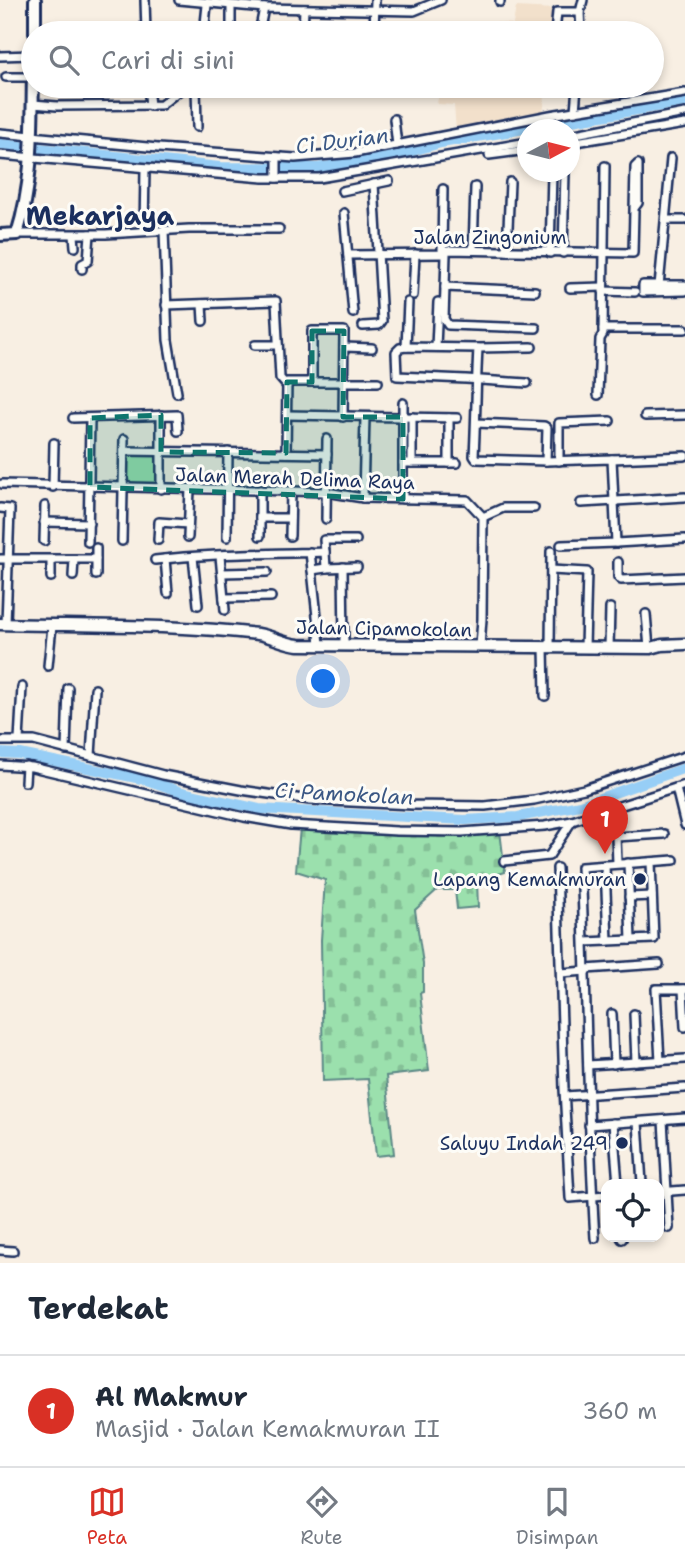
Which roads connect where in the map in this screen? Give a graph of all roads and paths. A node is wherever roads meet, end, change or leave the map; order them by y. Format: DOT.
graph roads {
  1 [pos="36,0"];
  2 [pos="145,0"];
  3 [pos="179,0"];
  4 [pos="326,0"];
  5 [pos="349,0"];
  6 [pos="375,0"];
  7 [pos="442,0"];
  8 [pos="583,0"];
  9 [pos="207,5"];
  10 [pos="232,6"];
  11 [pos="264,8"];
  12 [pos="304,9"];
  13 [pos="324,10"];
  14 [pos="349,10"];
  15 [pos="374,11"];
  16 [pos="580,12"];
  17 [pos="35,21"];
  18 [pos="146,21"];
  19 [pos="205,21"];
  20 [pos="231,21"];
  21 [pos="261,21"];
  22 [pos="304,21"];
  23 [pos="374,21"];
  24 [pos="556,21"];
  25 [pos="580,21"];
  26 [pos="21,56"];
  27 [pos="0,57"];
  28 [pos="6,77"];
  29 [pos="21,77"];
  30 [pos="685,93"];
  31 [pos="664,96"];
  32 [pos="33,98"];
  33 [pos="149,98"];
  34 [pos="171,98"];
  35 [pos="196,98"];
  36 [pos="576,98"];
  37 [pos="654,98"];
  38 [pos="33,104"];
  39 [pos="150,106"];
  40 [pos="575,111"];
  41 [pos="685,113"];
  42 [pos="394,118"];
  43 [pos="685,124"];
  44 [pos="197,127"];
  45 [pos="0,133"];
  46 [pos="580,133"];
  47 [pos="32,139"];
  48 [pos="580,141"];
  49 [pos="517,144"];
  50 [pos="397,145"];
  51 [pos="517,151"];
  52 [pos="0,155"];
  53 [pos="489,155"];
  54 [pos="31,156"];
  55 [pos="671,158"];
  56 [pos="277,159"];
  57 [pos="606,166"];
  58 [pos="145,168"];
  59 [pos="277,176"];
  60 [pos="389,181"];
  61 [pos="510,182"];
  62 [pos="552,182"];
  63 [pos="564,182"];
  64 [pos="374,184"];
  65 [pos="475,187"];
  66 [pos="443,189"];
  67 [pos="342,191"];
  68 [pos="635,207"];
  69 [pos="344,212"];
  70 [pos="666,220"];
  71 [pos="685,220"];
  72 [pos="279,229"];
  73 [pos="144,230"];
  74 [pos="164,230"];
  75 [pos="17,234"];
  76 [pos="90,234"];
  77 [pos="0,235"];
  78 [pos="75,235"];
  79 [pos="75,247"];
  80 [pos="473,250"];
  81 [pos="507,251"];
  82 [pos="444,252"];
  83 [pos="381,253"];
  84 [pos="556,253"];
  85 [pos="603,253"];
  86 [pos="415,254"];
  87 [pos="348,255"];
  88 [pos="82,269"];
  89 [pos="685,285"];
  90 [pos="659,286"];
  91 [pos="445,287"];
  92 [pos="570,288"];
  93 [pos="603,289"];
  94 [pos="535,291"];
  95 [pos="685,291"];
  96 [pos="635,292"];
  97 [pos="438,302"];
  98 [pos="202,304"];
  99 [pos="166,305"];
  100 [pos="353,313"];
  101 [pos="203,321"];
  102 [pos="363,326"];
  103 [pos="536,328"];
  104 [pos="603,329"];
  105 [pos="685,329"];
  106 [pos="255,345"];
  107 [pos="278,345"];
  108 [pos="344,347"];
  109 [pos="406,347"];
  110 [pos="532,347"];
  111 [pos="372,348"];
  112 [pos="436,348"];
  113 [pos="478,348"];
  114 [pos="477,380"];
  115 [pos="312,382"];
  116 [pos="344,382"];
  117 [pos="378,382"];
  118 [pos="527,383"];
  119 [pos="287,386"];
  120 [pos="177,393"];
  121 [pos="598,395"];
  122 [pos="404,403"];
  123 [pos="161,415"];
  124 [pos="287,415"];
  125 [pos="685,415"];
  126 [pos="645,416"];
  127 [pos="343,417"];
  128 [pos="365,417"];
  129 [pos="408,417"];
  130 [pos="73,418"];
  131 [pos="90,418"];
  132 [pos="610,421"];
  133 [pos="476,423"];
  134 [pos="178,431"];
  135 [pos="124,439"];
  136 [pos="327,439"];
  137 [pos="54,443"];
  138 [pos="124,452"];
  139 [pos="228,452"];
  140 [pos="161,453"];
  141 [pos="286,453"];
  142 [pos="327,454"];
  143 [pos="685,456"];
  144 [pos="612,459"];
  145 [pos="546,461"];
  146 [pos="559,461"];
  147 [pos="403,463"];
  148 [pos="412,463"];
  149 [pos="2,484"];
  150 [pos="52,487"];
  151 [pos="90,487"];
  152 [pos="123,488"];
  153 [pos="161,489"];
  154 [pos="190,489"];
  155 [pos="227,489"];
  156 [pos="260,490"];
  157 [pos="290,491"];
  158 [pos="326,492"];
  159 [pos="363,498"];
  160 [pos="685,498"];
  161 [pos="403,499"];
  162 [pos="615,502"];
  163 [pos="581,503"];
  164 [pos="45,506"];
  165 [pos="0,508"];
  166 [pos="534,508"];
  167 [pos="483,517"];
  168 [pos="260,518"];
  169 [pos="290,518"];
  170 [pos="326,519"];
  171 [pos="44,522"];
  172 [pos="89,523"];
  173 [pos="188,524"];
  174 [pos="0,533"];
  175 [pos="9,533"];
  176 [pos="260,536"];
  177 [pos="290,536"];
  178 [pos="188,537"];
  179 [pos="227,537"];
  180 [pos="685,539"];
  181 [pos="356,540"];
  182 [pos="44,541"];
  183 [pos="122,541"];
  184 [pos="159,541"];
  185 [pos="88,542"];
  186 [pos="616,543"];
  187 [pos="561,545"];
  188 [pos="96,548"];
  189 [pos="551,551"];
  190 [pos="310,552"];
  191 [pos="325,552"];
  192 [pos="220,556"];
  193 [pos="193,557"];
  194 [pos="4,559"];
  195 [pos="74,559"];
  196 [pos="96,559"];
  197 [pos="165,559"];
  198 [pos="51,560"];
  199 [pos="155,560"];
  200 [pos="618,562"];
  201 [pos="344,567"];
  202 [pos="357,567"];
  203 [pos="326,568"];
  204 [pos="312,570"];
  205 [pos="551,570"];
  206 [pos="267,572"];
  207 [pos="222,573"];
  208 [pos="96,575"];
  209 [pos="73,576"];
  210 [pos="51,577"];
  211 [pos="685,577"];
  212 [pos="168,593"];
  213 [pos="271,597"];
  214 [pos="224,598"];
  215 [pos="198,605"];
  216 [pos="610,608"];
  217 [pos="225,610"];
  218 [pos="646,614"];
  219 [pos="3,624"];
  220 [pos="52,625"];
  221 [pos="320,641"];
  222 [pos="344,642"];
  223 [pos="685,644"];
  224 [pos="480,646"];
  225 [pos="547,647"];
  226 [pos="585,647"];
  227 [pos="609,648"];
  228 [pos="649,648"];
  229 [pos="48,666"];
  230 [pos="22,687"];
  231 [pos="68,688"];
  232 [pos="95,689"];
  233 [pos="545,696"];
  234 [pos="19,740"];
  235 [pos="0,741"];
  236 [pos="66,750"];
  237 [pos="685,755"];
  238 [pos="91,756"];
  239 [pos="0,765"];
  240 [pos="26,766"];
  241 [pos="24,782"];
  242 [pos="685,785"];
  243 [pos="676,788"];
  244 [pos="611,813"];
  245 [pos="572,821"];
  246 [pos="685,825"];
  247 [pos="664,834"];
  248 [pos="616,837"];
  249 [pos="674,860"];
  250 [pos="504,861"];
  251 [pos="650,862"];
  252 [pos="617,863"];
  253 [pos="628,863"];
  254 [pos="605,864"];
  255 [pos="557,868"];
  256 [pos="652,896"];
  257 [pos="629,897"];
  258 [pos="631,940"];
  259 [pos="608,941"];
  260 [pos="585,942"];
  261 [pos="659,964"];
  262 [pos="586,970"];
  263 [pos="561,973"];
  264 [pos="684,989"];
  265 [pos="612,1014"];
  266 [pos="634,1014"];
  267 [pos="685,1027"];
  268 [pos="685,1059"];
  269 [pos="660,1061"];
  270 [pos="636,1062"];
  271 [pos="614,1063"];
  272 [pos="588,1065"];
  273 [pos="685,1088"];
  274 [pos="589,1094"];
  275 [pos="565,1096"];
  276 [pos="685,1118"];
  277 [pos="663,1120"];
  278 [pos="638,1122"];
  279 [pos="613,1123"];
  280 [pos="589,1125"];
  281 [pos="618,1179"];
  282 [pos="642,1179"];
  283 [pos="663,1179"];
  284 [pos="685,1190"];
  285 [pos="664,1191"];
  286 [pos="601,1195"];
  287 [pos="594,1196"];
  288 [pos="664,1197"];
  289 [pos="669,1228"];
  290 [pos="595,1238"];
  291 [pos="0,1251"];
  292 [pos="13,1251"];
  1 -- 17 [label="main road"];
  2 -- 18 [label="street"];
  3 -- 11 [label="street"];
  4 -- 13 [label="street"];
  5 -- 14 [label="street"];
  6 -- 15 [label="street"];
  7 -- 15 [label="street"];
  8 -- 16 [label="street"];
  9 -- 19 [label="street"];
  10 -- 20 [label="street"];
  11 -- 12 [label="street"];
  11 -- 21 [label="street"];
  12 -- 13 [label="street"];
  12 -- 22 [label="street"];
  13 -- 14 [label="street"];
  14 -- 15 [label="street"];
  15 -- 23 [label="street"];
  16 -- 24 [label="street"];
  16 -- 25 [label="street"];
  26 -- 27 [label="street"];
  28 -- 29 [label="street"];
  30 -- 31 [label="street"];
  32 -- 38 [label="main road"];
  33 -- 39 [label="street"];
  34 -- 39 [label="street"];
  35 -- 44 [label="street"];
  36 -- 40 [label="street"];
  37 -- 40 [label="street"];
  38 -- 39 [label="street"];
  38 -- 47 [label="main road"];
  40 -- 50 [label="street"];
  41 -- 46 [label="street"];
  42 -- 50 [label="street"];
  43 -- 48 [label="street"];
  45 -- 47 [label="street"];
  47 -- 54 [label="main road"];
  47 -- 56 [label="street"];
  49 -- 59 [label="street"];
  50 -- 56 [label="street"];
  51 -- 53 [label="street"];
  52 -- 54 [label="street"];
  54 -- 58 [label="street"];
  54 -- 75 [label="main road"];
  55 -- 70 [label="street"];
  56 -- 59 [label="street"];
  57 -- 85 [label="street"];
  58 -- 59 [label="street"];
  58 -- 73 [label="street"];
  60 -- 64 [label="street"];
  61 -- 81 [label="street"];
  62 -- 84 [label="street"];
  63 -- 84 [label="street"];
  64 -- 67 [label="street"];
  64 -- 83 [label="street"];
  65 -- 80 [label="street"];
  66 -- 82 [label="street"];
  68 -- 68 [label="street"];
  68 -- 85 [label="street, Jalan Zingonium"];
  69 -- 87 [label="street"];
  70 -- 71 [label="street"];
  70 -- 90 [label="street"];
  72 -- 74 [label="street"];
  73 -- 74 [label="street"];
  73 -- 76 [label="street"];
  74 -- 99 [label="street"];
  75 -- 77 [label="main road"];
  75 -- 78 [label="street"];
  76 -- 78 [label="street"];
  76 -- 88 [label="street"];
  78 -- 79 [label="street"];
  80 -- 81 [label="street, Jalan Zingonium"];
  80 -- 82 [label="street, Jalan Zingonium"];
  81 -- 84 [label="street, Jalan Zingonium"];
  82 -- 86 [label="street, Jalan Zingonium"];
  82 -- 91 [label="street"];
  83 -- 86 [label="street, Jalan Zingonium"];
  83 -- 87 [label="street, Jalan Zingonium"];
  83 -- 102 [label="street"];
  84 -- 85 [label="street, Jalan Zingonium"];
  85 -- 93 [label="street"];
  86 -- 109 [label="street"];
  87 -- 100 [label="street"];
  89 -- 90 [label="street"];
  90 -- 95 [label="street"];
  91 -- 94 [label="street"];
  91 -- 103 [label="street"];
  92 -- 93 [label="street"];
  93 -- 96 [label="street"];
  93 -- 104 [label="street"];
  97 -- 112 [label="street"];
  98 -- 99 [label="street"];
  98 -- 101 [label="street"];
  98 -- 107 [label="street"];
  99 -- 120 [label="street"];
  104 -- 105 [label="street"];
  104 -- 121 [label="street"];
  106 -- 107 [label="street"];
  107 -- 119 [label="street"];
  108 -- 111 [label="street"];
  108 -- 115 [label="street"];
  108 -- 116 [label="street"];
  109 -- 112 [label="street"];
  109 -- 114 [label="street"];
  110 -- 113 [label="street"];
  112 -- 113 [label="street"];
  113 -- 114 [label="street"];
  114 -- 118 [label="street"];
  114 -- 133 [label="street"];
  115 -- 116 [label="street"];
  115 -- 119 [label="street"];
  116 -- 117 [label="street"];
  116 -- 127 [label="street"];
  119 -- 124 [label="street"];
  122 -- 129 [label="street"];
  123 -- 131 [label="street"];
  123 -- 134 [label="street"];
  123 -- 140 [label="street"];
  124 -- 127 [label="street"];
  124 -- 141 [label="street"];
  125 -- 126 [label="street"];
  127 -- 128 [label="street"];
  128 -- 129 [label="street"];
  128 -- 159 [label="street"];
  129 -- 147 [label="street"];
  129 -- 148 [label="street"];
  129 -- 148 [label="street"];
  130 -- 131 [label="street"];
  131 -- 151 [label="street"];
  132 -- 146 [label="street"];
  133 -- 145 [label="street"];
  133 -- 145 [label="street"];
  135 -- 138 [label="street"];
  136 -- 142 [label="street"];
  137 -- 150 [label="street"];
  138 -- 140 [label="street"];
  138 -- 152 [label="street"];
  139 -- 140 [label="street"];
  139 -- 141 [label="street"];
  139 -- 155 [label="street"];
  140 -- 153 [label="street"];
  141 -- 142 [label="street"];
  142 -- 158 [label="street"];
  143 -- 144 [label="street"];
  144 -- 146 [label="street"];
  144 -- 162 [label="street"];
  145 -- 146 [label="street"];
  147 -- 148 [label="street"];
  147 -- 161 [label="street"];
  149 -- 150 [label="street, Jalan Merah Delima Raya"];
  150 -- 151 [label="street, Jalan Merah Delima Raya"];
  151 -- 152 [label="street, Jalan Merah Delima Raya"];
  151 -- 172 [label="street"];
  152 -- 153 [label="street, Jalan Merah Delima Raya"];
  152 -- 183 [label="street"];
  153 -- 154 [label="street, Jalan Merah Delima Raya"];
  154 -- 155 [label="street, Jalan Merah Delima Raya"];
  154 -- 173 [label="street"];
  155 -- 156 [label="street, Jalan Merah Delima Raya"];
  155 -- 179 [label="street"];
  156 -- 157 [label="street, Jalan Merah Delima Raya"];
  156 -- 168 [label="street"];
  157 -- 158 [label="street, Jalan Merah Delima Raya"];
  157 -- 169 [label="street"];
  158 -- 159 [label="street, Jalan Merah Delima Raya"];
  158 -- 170 [label="street"];
  159 -- 161 [label="street, Jalan Merah Delima Raya"];
  160 -- 162 [label="street"];
  161 -- 167 [label="street, Jalan Merah Delima Raya"];
  162 -- 163 [label="street"];
  162 -- 186 [label="street"];
  164 -- 171 [label="street"];
  165 -- 175 [label="street"];
  166 -- 167 [label="street"];
  167 -- 224 [label="street"];
  168 -- 169 [label="street"];
  168 -- 176 [label="street"];
  169 -- 177 [label="street"];
  171 -- 172 [label="street"];
  171 -- 182 [label="street"];
  172 -- 185 [label="street"];
  173 -- 178 [label="street"];
  173 -- 184 [label="street"];
  174 -- 175 [label="street"];
  175 -- 194 [label="street"];
  180 -- 186 [label="street"];
  181 -- 191 [label="street"];
  186 -- 187 [label="street"];
  188 -- 196 [label="street"];
  189 -- 205 [label="street"];
  190 -- 191 [label="street"];
  190 -- 192 [label="street"];
  190 -- 204 [label="street"];
  191 -- 203 [label="street"];
  192 -- 193 [label="street"];
  192 -- 207 [label="street"];
  193 -- 197 [label="street"];
  193 -- 215 [label="street"];
  194 -- 198 [label="street"];
  194 -- 219 [label="street"];
  195 -- 196 [label="street"];
  195 -- 198 [label="street"];
  195 -- 209 [label="street"];
  196 -- 208 [label="street"];
  197 -- 199 [label="street"];
  197 -- 212 [label="street"];
  198 -- 210 [label="street"];
  200 -- 211 [label="street"];
  201 -- 202 [label="street"];
  201 -- 203 [label="street"];
  201 -- 222 [label="street"];
  203 -- 204 [label="street"];
  204 -- 221 [label="street"];
  205 -- 225 [label="street"];
  205 -- 226 [label="street"];
  206 -- 207 [label="street"];
  207 -- 214 [label="street"];
  213 -- 214 [label="street"];
  214 -- 217 [label="street"];
  216 -- 227 [label="street"];
  218 -- 228 [label="street"];
  219 -- 220 [label="street, Jalan Cipamokolan"];
  220 -- 221 [label="street, Jalan Cipamokolan"];
  220 -- 229 [label="street"];
  221 -- 222 [label="street, Jalan Cipamokolan"];
  222 -- 224 [label="street, Jalan Cipamokolan"];
  223 -- 228 [label="street, Jalan Cipamokolan"];
  224 -- 225 [label="street, Jalan Cipamokolan"];
  225 -- 226 [label="street, Jalan Cipamokolan"];
  225 -- 233 [label="street"];
  226 -- 227 [label="street, Jalan Cipamokolan"];
  227 -- 228 [label="street, Jalan Cipamokolan"];
  230 -- 234 [label="street"];
  231 -- 236 [label="street"];
  232 -- 238 [label="street"];
  234 -- 235 [label="street"];
  234 -- 236 [label="street"];
  236 -- 238 [label="street"];
  237 -- 238 [label="street"];
  239 -- 240 [label="street"];
  240 -- 241 [label="street"];
  240 -- 245 [label="street"];
  242 -- 243 [label="street"];
  243 -- 244 [label="street"];
  243 -- 246 [label="street"];
  244 -- 245 [label="street"];
  244 -- 248 [label="street"];
  245 -- 250 [label="street"];
  247 -- 248 [label="street"];
  248 -- 252 [label="street"];
  249 -- 251 [label="street"];
  251 -- 253 [label="street"];
  251 -- 256 [label="street"];
  252 -- 253 [label="street"];
  252 -- 254 [label="street"];
  253 -- 257 [label="street"];
  254 -- 259 [label="street"];
  254 -- 260 [label="street"];
  255 -- 263 [label="street"];
  256 -- 257 [label="street"];
  256 -- 258 [label="street"];
  257 -- 258 [label="street"];
  258 -- 259 [label="street"];
  259 -- 260 [label="street"];
  260 -- 262 [label="street"];
  261 -- 262 [label="street"];
  262 -- 263 [label="street"];
  262 -- 272 [label="street"];
  263 -- 275 [label="street"];
  264 -- 267 [label="street"];
  264 -- 269 [label="street"];
  265 -- 271 [label="street"];
  266 -- 270 [label="street"];
  268 -- 269 [label="street"];
  269 -- 270 [label="street"];
  270 -- 271 [label="street"];
  271 -- 272 [label="street"];
  272 -- 274 [label="street"];
  273 -- 274 [label="street"];
  274 -- 275 [label="street"];
  274 -- 280 [label="street"];
  275 -- 287 [label="street"];
  276 -- 277 [label="street"];
  277 -- 278 [label="street"];
  277 -- 283 [label="street"];
  278 -- 279 [label="street"];
  278 -- 282 [label="street"];
  279 -- 280 [label="street"];
  279 -- 281 [label="street"];
  280 -- 287 [label="street"];
  284 -- 285 [label="street"];
  286 -- 287 [label="street"];
  287 -- 290 [label="street"];
  288 -- 289 [label="street"];
  291 -- 292 [label="street"];
}
